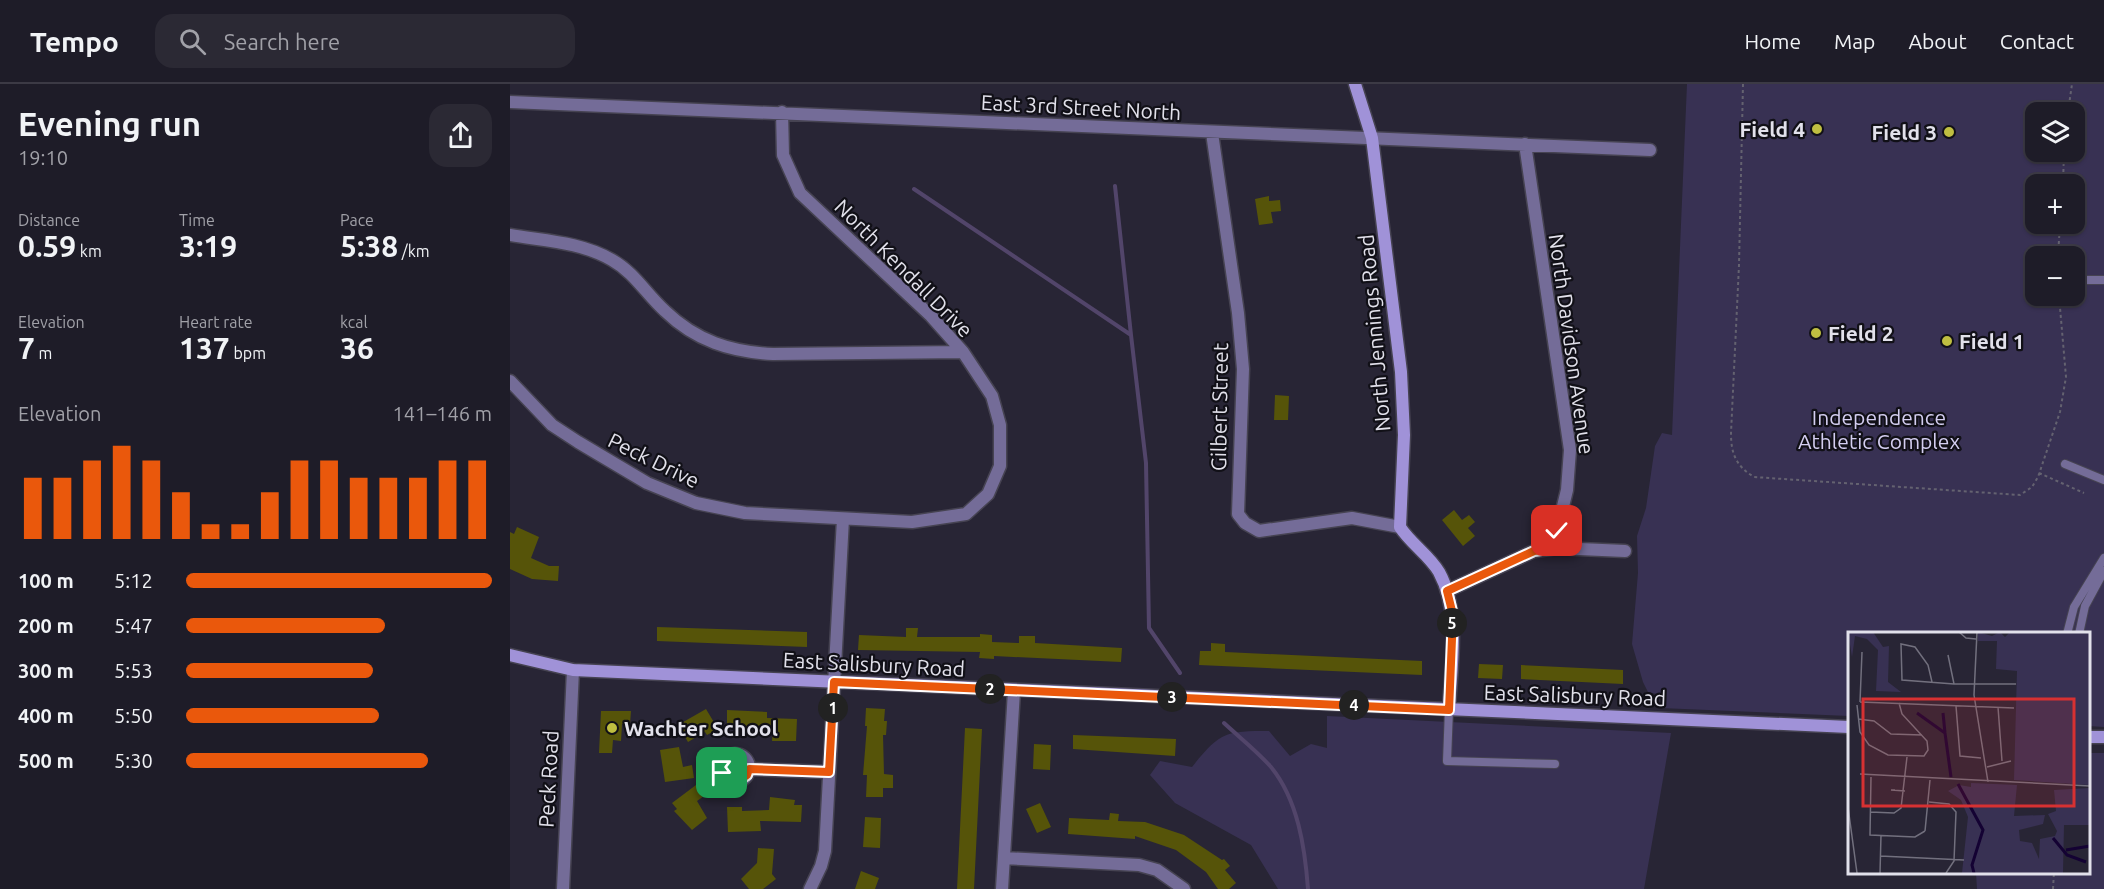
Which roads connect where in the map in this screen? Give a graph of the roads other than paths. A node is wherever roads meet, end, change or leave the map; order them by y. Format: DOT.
graph roads {
  1 [pos="1355,84"];
  2 [pos="510,102"];
  3 [pos="782,112"];
  4 [pos="1212,133"];
  5 [pos="1372,138"];
  6 [pos="1525,144"];
  7 [pos="1650,150"];
  8 [pos="510,235"];
  9 [pos="2085,280"];
  10 [pos="2104,280"];
  11 [pos="963,352"];
  12 [pos="510,381"];
  13 [pos="2065,464"];
  14 [pos="2104,480"];
  15 [pos="843,519"];
  16 [pos="1400,526"];
  17 [pos="1557,548"];
  18 [pos="1625,551"];
  19 [pos="2104,558"];
  20 [pos="2104,571"];
  21 [pos="1447,591"];
  22 [pos="2068,632"];
  23 [pos="2079,632"];
  24 [pos="510,655"];
  25 [pos="573,670"];
  26 [pos="834,682"];
  27 [pos="1014,691"];
  28 [pos="1449,710"];
  29 [pos="1848,727"];
  30 [pos="1555,764"];
  31 [pos="749,769"];
  32 [pos="829,772"];
  33 [pos="1004,858"];
  34 [pos="563,889"];
  35 [pos="810,889"];
  36 [pos="1002,889"];
  37 [pos="1184,889"];
  1 -- 5 [label="street, North Jennings Road"];
  2 -- 3 [label="street, East 3rd Street North"];
  3 -- 4 [label="street, East 3rd Street North"];
  3 -- 11 [label="street, North Kendall Drive"];
  4 -- 5 [label="street, East 3rd Street North"];
  4 -- 16 [label="street, Gilbert Street"];
  5 -- 6 [label="street, East 3rd Street North"];
  5 -- 16 [label="street, North Jennings Road"];
  6 -- 7 [label="street, East 3rd Street North"];
  6 -- 17 [label="street, North Davidson Avenue"];
  8 -- 11 [label="street"];
  9 -- 10 [label="lane"];
  11 -- 15 [label="street, North Kendall Drive"];
  12 -- 15 [label="street, Peck Drive"];
  13 -- 14 [label="lane"];
  15 -- 26 [label="street"];
  16 -- 21 [label="street"];
  17 -- 18 [label="street"];
  17 -- 21 [label="street"];
  19 -- 22 [label="lane"];
  20 -- 23 [label="lane"];
  21 -- 28 [label="street"];
  24 -- 25 [label="street, East Salisbury Road"];
  25 -- 26 [label="street, East Salisbury Road"];
  25 -- 34 [label="street, Peck Road"];
  26 -- 27 [label="street, East Salisbury Road"];
  26 -- 32 [label="street"];
  27 -- 28 [label="street, East Salisbury Road"];
  27 -- 33 [label="street"];
  28 -- 29 [label="street, East Salisbury Road"];
  28 -- 30 [label="lane"];
  31 -- 32 [label="street"];
  32 -- 35 [label="street"];
  33 -- 36 [label="street"];
  33 -- 37 [label="street"];
}
